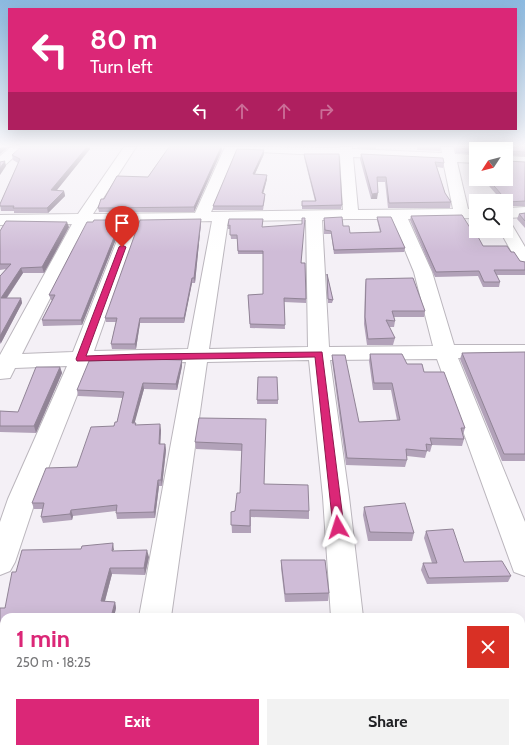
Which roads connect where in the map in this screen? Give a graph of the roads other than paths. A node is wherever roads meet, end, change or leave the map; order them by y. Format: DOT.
graph roads {
  1 [pos="107,182"];
  2 [pos="221,182"];
  3 [pos="348,182"];
  4 [pos="459,182"];
  5 [pos="525,212"];
  6 [pos="469,213"];
  7 [pos="513,213"];
  8 [pos="398,214"];
  9 [pos="351,216"];
  10 [pos="211,217"];
  11 [pos="314,217"];
  12 [pos="82,219"];
  13 [pos="133,219"];
  14 [pos="0,220"];
  15 [pos="512,238"];
  16 [pos="525,261"];
  17 [pos="525,351"];
  18 [pos="445,352"];
  19 [pos="319,354"];
  20 [pos="197,356"];
  21 [pos="81,359"];
  22 [pos="2,367"];
  23 [pos="0,562"];
  24 [pos="525,563"];
  25 [pos="156,613"];
  26 [pos="347,613"];
  1 -- 12 [label="street"];
  2 -- 10 [label="street"];
  3 -- 9 [label="street"];
  4 -- 6 [label="street"];
  5 -- 7 [label="street"];
  6 -- 8 [label="street"];
  8 -- 9 [label="street"];
  8 -- 18 [label="street"];
  9 -- 11 [label="street"];
  10 -- 11 [label="street"];
  10 -- 13 [label="street"];
  10 -- 20 [label="street"];
  11 -- 19 [label="street"];
  12 -- 13 [label="street"];
  12 -- 14 [label="street"];
  12 -- 22 [label="street"];
  13 -- 21 [label="street"];
  15 -- 16 [label="street"];
  17 -- 18 [label="street"];
  18 -- 19 [label="street"];
  18 -- 24 [label="street"];
  19 -- 20 [label="street"];
  19 -- 26 [label="street"];
  20 -- 21 [label="street"];
  20 -- 25 [label="street"];
  21 -- 22 [label="street"];
  21 -- 23 [label="street"];
}
